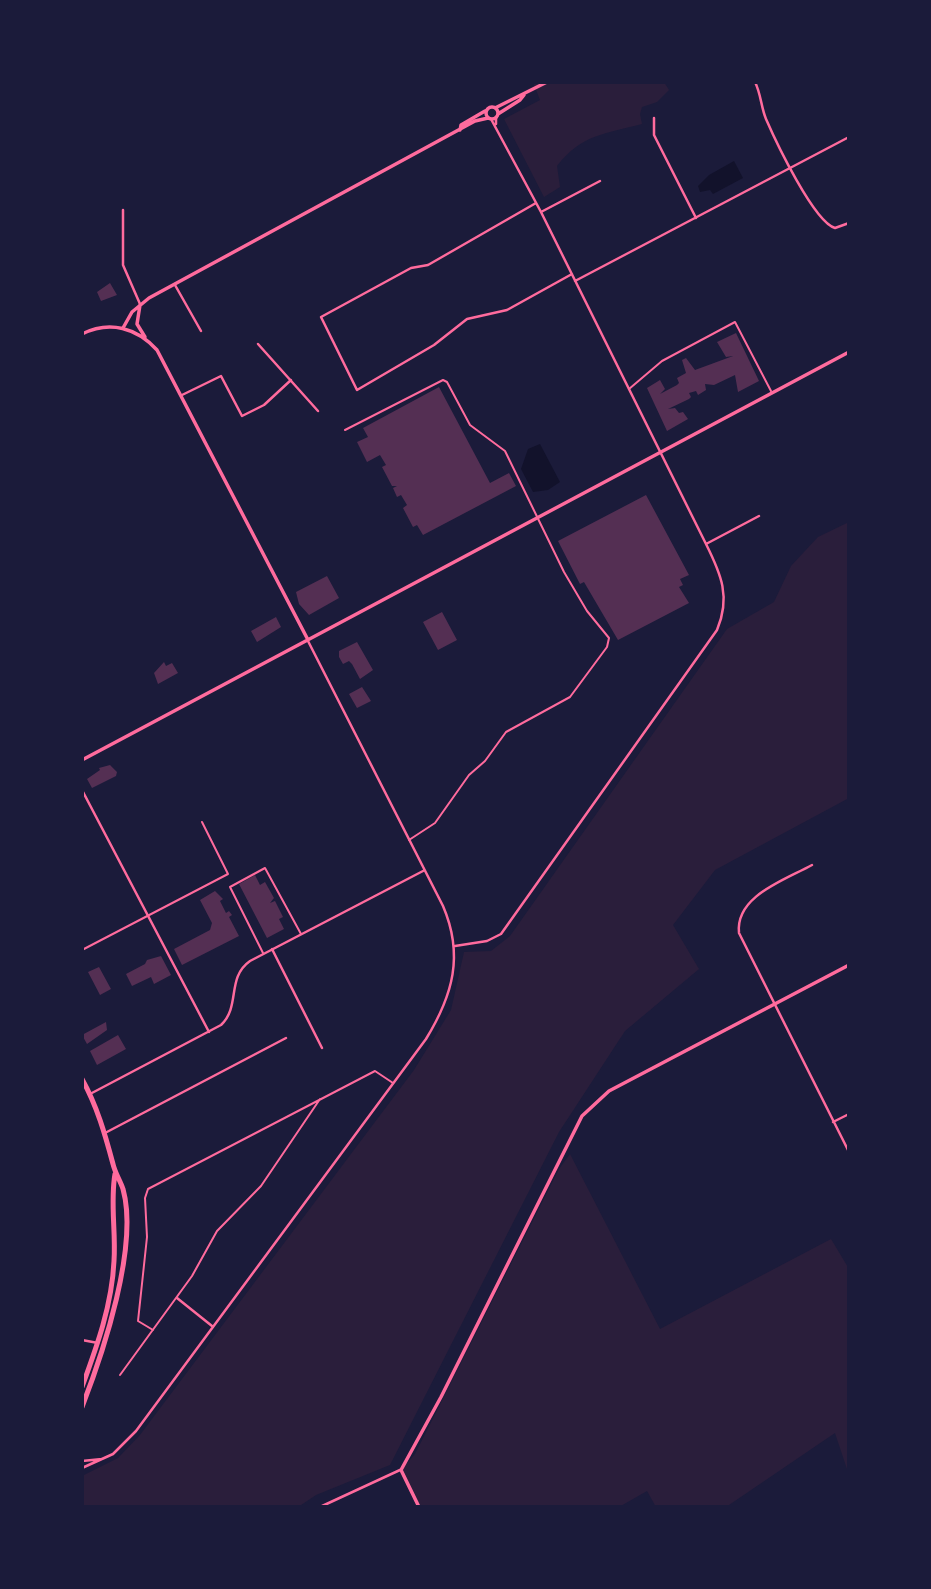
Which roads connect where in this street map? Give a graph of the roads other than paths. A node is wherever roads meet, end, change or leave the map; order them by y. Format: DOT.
graph roads {
  1 [pos="547,82"];
  2 [pos="755,82"];
  3 [pos="524,95"];
  4 [pos="495,108"];
  5 [pos="486,111"];
  6 [pos="493,117"];
  7 [pos="654,118"];
  8 [pos="460,130"];
  9 [pos="849,138"];
  10 [pos="792,168"];
  11 [pos="600,181"];
  12 [pos="537,203"];
  13 [pos="123,211"];
  14 [pos="541,212"];
  15 [pos="696,218"];
  16 [pos="849,223"];
  17 [pos="572,274"];
  18 [pos="575,281"];
  19 [pos="174,284"];
  20 [pos="140,304"];
  21 [pos="125,329"];
  22 [pos="201,331"];
  23 [pos="82,334"];
  24 [pos="146,339"];
  25 [pos="258,344"];
  26 [pos="849,352"];
  27 [pos="291,380"];
  28 [pos="628,390"];
  29 [pos="772,393"];
  30 [pos="182,395"];
  31 [pos="318,411"];
  32 [pos="345,429"];
  33 [pos="659,453"];
  34 [pos="759,516"];
  35 [pos="538,517"];
  36 [pos="706,544"];
  37 [pos="307,638"];
  38 [pos="82,760"];
  39 [pos="82,790"];
  40 [pos="202,822"];
  41 [pos="409,840"];
  42 [pos="811,865"];
  43 [pos="424,871"];
  44 [pos="148,916"];
  45 [pos="302,934"];
  46 [pos="455,946"];
  47 [pos="272,949"];
  48 [pos="82,950"];
  49 [pos="264,954"];
  50 [pos="849,965"];
  51 [pos="773,1003"];
  52 [pos="209,1032"];
  53 [pos="286,1038"];
  54 [pos="322,1048"];
  55 [pos="82,1079"];
  56 [pos="393,1083"];
  57 [pos="90,1094"];
  58 [pos="320,1098"];
  59 [pos="849,1114"];
  60 [pos="833,1122"];
  61 [pos="105,1133"];
  62 [pos="849,1152"];
  63 [pos="116,1174"];
  64 [pos="177,1298"];
  65 [pos="212,1326"];
  66 [pos="153,1330"];
  67 [pos="82,1340"];
  68 [pos="98,1343"];
  69 [pos="120,1375"];
  70 [pos="82,1387"];
  71 [pos="82,1407"];
  72 [pos="102,1459"];
  73 [pos="82,1461"];
  74 [pos="82,1468"];
  75 [pos="401,1470"];
  76 [pos="320,1507"];
  77 [pos="419,1507"];
  1 -- 3 [label="street"];
  2 -- 10 [label="street"];
  3 -- 4 [label="street"];
  3 -- 6 [label="street"];
  4 -- 5 [label="street"];
  4 -- 6 [label="street"];
  5 -- 6 [label="street"];
  5 -- 8 [label="street"];
  6 -- 8 [label="street"];
  6 -- 12 [label="street"];
  7 -- 15 [label="street"];
  8 -- 19 [label="street"];
  9 -- 10 [label="street"];
  10 -- 15 [label="street"];
  10 -- 16 [label="street"];
  11 -- 14 [label="street"];
  12 -- 14 [label="street"];
  12 -- 17 [label="street"];
  13 -- 20 [label="street"];
  14 -- 17 [label="street"];
  15 -- 18 [label="street"];
  17 -- 18 [label="street"];
  18 -- 28 [label="street"];
  19 -- 20 [label="street"];
  19 -- 22 [label="street"];
  20 -- 21 [label="street"];
  20 -- 24 [label="street"];
  21 -- 23 [label="street"];
  21 -- 24 [label="street"];
  24 -- 30 [label="street"];
  25 -- 27 [label="street"];
  26 -- 29 [label="street"];
  27 -- 30 [label="street"];
  27 -- 31 [label="street"];
  28 -- 29 [label="lane"];
  28 -- 33 [label="street"];
  29 -- 33 [label="street"];
  30 -- 37 [label="street"];
  32 -- 35 [label="lane"];
  33 -- 35 [label="street"];
  33 -- 36 [label="street"];
  34 -- 36 [label="street"];
  35 -- 37 [label="street"];
  35 -- 41 [label="lane"];
  36 -- 46 [label="street"];
  37 -- 38 [label="street"];
  37 -- 41 [label="street"];
  39 -- 44 [label="street"];
  40 -- 44 [label="lane"];
  41 -- 43 [label="street"];
  42 -- 51 [label="street"];
  43 -- 45 [label="street"];
  43 -- 46 [label="street"];
  44 -- 48 [label="lane"];
  44 -- 52 [label="street"];
  45 -- 47 [label="street"];
  45 -- 49 [label="lane"];
  46 -- 56 [label="street"];
  47 -- 49 [label="street"];
  47 -- 54 [label="street"];
  49 -- 52 [label="street"];
  50 -- 51 [label="street"];
  51 -- 60 [label="street"];
  51 -- 75 [label="street"];
  52 -- 57 [label="street"];
  53 -- 61 [label="street"];
  55 -- 57 [label="main road"];
  56 -- 58 [label="lane"];
  56 -- 65 [label="street"];
  57 -- 61 [label="main road"];
  58 -- 64 [label="lane"];
  58 -- 66 [label="lane"];
  59 -- 60 [label="street"];
  60 -- 62 [label="street"];
  61 -- 63 [label="main road"];
  63 -- 68 [label="main road"];
  63 -- 71 [label="main road"];
  64 -- 65 [label="street"];
  64 -- 66 [label="lane"];
  65 -- 72 [label="street"];
  66 -- 69 [label="lane"];
  67 -- 68 [label="street"];
  68 -- 70 [label="main road"];
  72 -- 73 [label="street"];
  72 -- 74 [label="street"];
  75 -- 76 [label="street"];
  75 -- 77 [label="street"];
}
